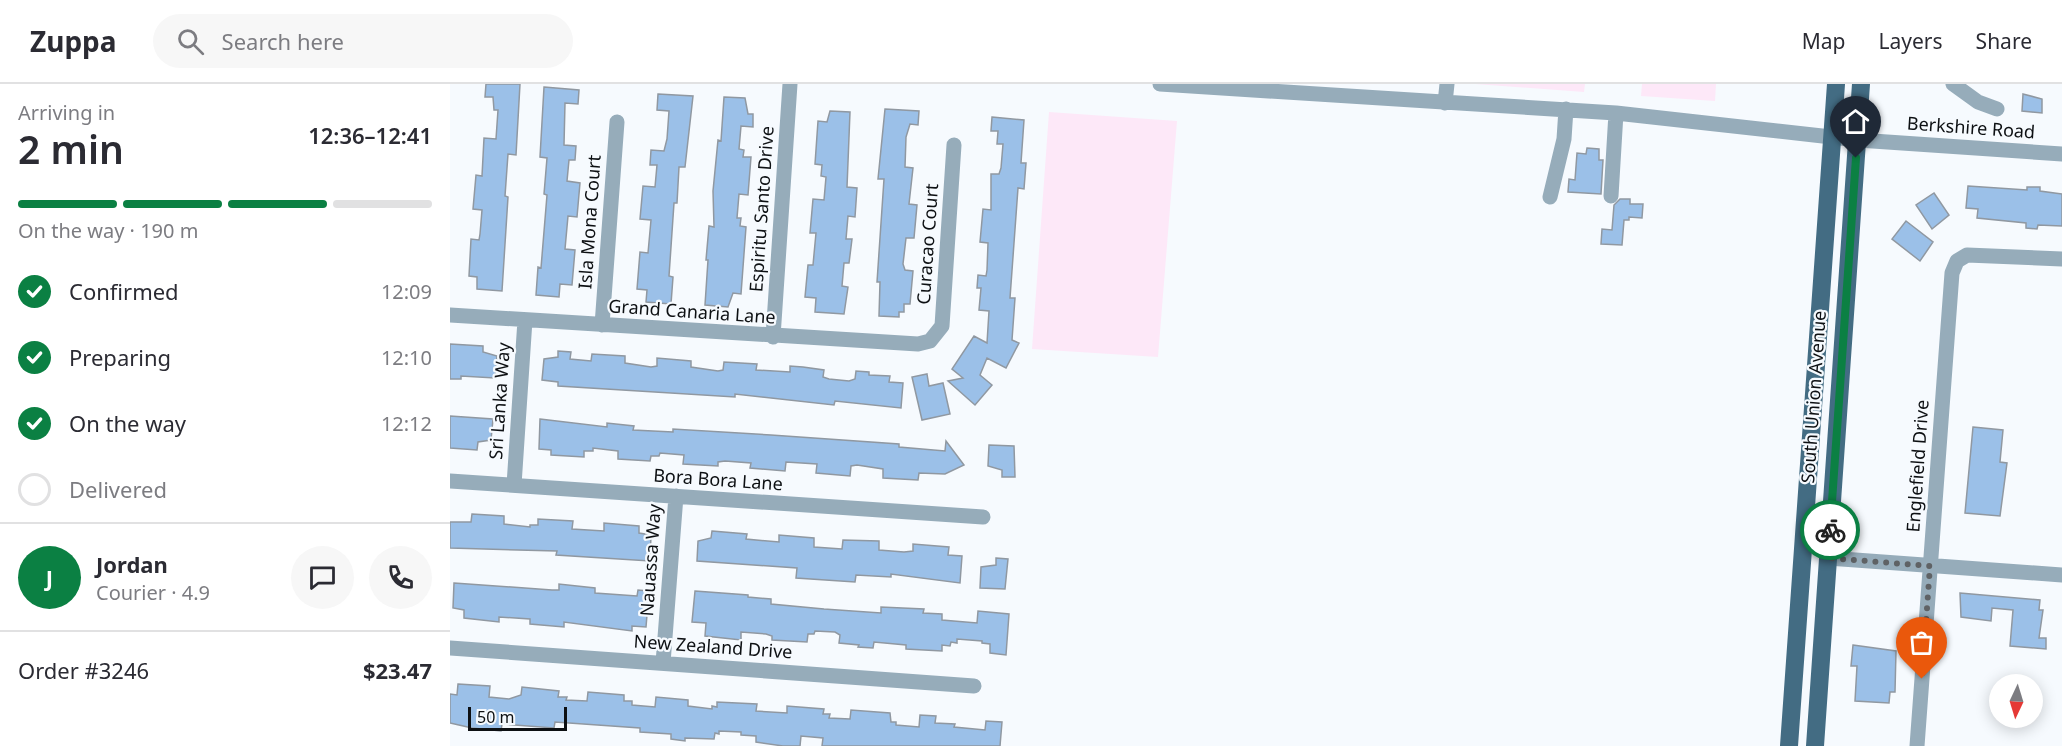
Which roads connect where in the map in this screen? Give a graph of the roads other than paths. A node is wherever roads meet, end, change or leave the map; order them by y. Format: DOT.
graph roads {
  1 [pos="790,84"];
  2 [pos="1160,84"];
  3 [pos="1447,84"];
  4 [pos="1836,84"];
  5 [pos="1862,84"];
  6 [pos="1953,84"];
  7 [pos="1445,103"];
  8 [pos="1997,109"];
  9 [pos="1566,110"];
  10 [pos="1616,113"];
  11 [pos="617,122"];
  12 [pos="1832,135"];
  13 [pos="1858,140"];
  14 [pos="954,145"];
  15 [pos="2062,154"];
  16 [pos="1611,196"];
  17 [pos="1550,197"];
  18 [pos="2062,259"];
  19 [pos="450,315"];
  20 [pos="525,320"];
  21 [pos="602,325"];
  22 [pos="773,337"];
  23 [pos="930,340"];
  24 [pos="450,481"];
  25 [pos="514,486"];
  26 [pos="676,496"];
  27 [pos="983,517"];
  28 [pos="1828,558"];
  29 [pos="1930,566"];
  30 [pos="2062,575"];
  31 [pos="450,648"];
  32 [pos="663,663"];
  33 [pos="974,686"];
  34 [pos="1790,746"];
  35 [pos="1815,746"];
  36 [pos="1917,746"];
  1 -- 22 [label="street, Espiritu Santo Drive"];
  2 -- 7 [label="street, Berkshire Road"];
  3 -- 7 [label="street"];
  4 -- 12 [label="main road, South Union Avenue"];
  5 -- 13 [label="main road, South Union Avenue"];
  6 -- 8 [label="street"];
  7 -- 9 [label="street, Berkshire Road"];
  9 -- 10 [label="street, Berkshire Road"];
  9 -- 17 [label="street"];
  10 -- 12 [label="street, Berkshire Road"];
  10 -- 16 [label="street"];
  11 -- 21 [label="street, Isla Mona Court"];
  12 -- 13 [label="street, Berkshire Road"];
  12 -- 34 [label="main road, South Union Avenue"];
  13 -- 15 [label="street, Berkshire Road"];
  13 -- 28 [label="main road, South Union Avenue"];
  14 -- 23 [label="street, Curacao Court"];
  18 -- 29 [label="street, Englefield Drive"];
  19 -- 20 [label="street, Grand Canaria Lane"];
  20 -- 21 [label="street, Grand Canaria Lane"];
  20 -- 25 [label="street, Sri Lanka Way"];
  21 -- 22 [label="street, Grand Canaria Lane"];
  22 -- 23 [label="street, Grand Canaria Lane"];
  24 -- 25 [label="street, Bora Bora Lane"];
  25 -- 26 [label="street, Bora Bora Lane"];
  26 -- 27 [label="street, Bora Bora Lane"];
  26 -- 32 [label="street, Nauassa Way"];
  28 -- 29 [label="street"];
  28 -- 35 [label="main road, South Union Avenue"];
  29 -- 30 [label="street"];
  29 -- 36 [label="street, Englefield Drive"];
  31 -- 32 [label="street, New Zealand Drive"];
  32 -- 33 [label="street, New Zealand Drive"];
}
